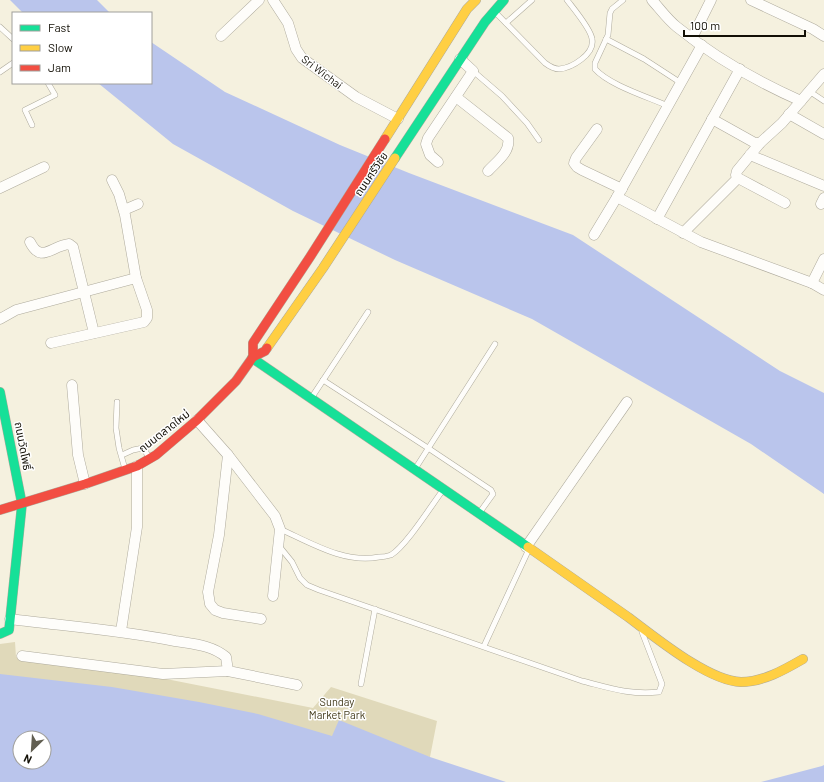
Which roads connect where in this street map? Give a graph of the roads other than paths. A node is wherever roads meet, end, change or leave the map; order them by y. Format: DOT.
graph roads {
  1 [pos="259,0"];
  2 [pos="273,0"];
  3 [pos="476,0"];
  4 [pos="504,0"];
  5 [pos="532,0"];
  6 [pos="567,0"];
  7 [pos="623,0"];
  8 [pos="652,0"];
  9 [pos="711,0"];
  10 [pos="751,0"];
  11 [pos="494,11"];
  12 [pos="506,23"];
  13 [pos="0,27"];
  14 [pos="221,36"];
  15 [pos="824,36"];
  16 [pos="12,38"];
  17 [pos="692,38"];
  18 [pos="606,39"];
  19 [pos="702,45"];
  20 [pos="460,59"];
  21 [pos="12,64"];
  22 [pos="740,69"];
  23 [pos="473,71"];
  24 [pos="0,72"];
  25 [pos="824,74"];
  26 [pos="681,83"];
  27 [pos="49,84"];
  28 [pos="809,91"];
  29 [pos="456,96"];
  30 [pos="824,101"];
  31 [pos="800,102"];
  32 [pos="668,106"];
  33 [pos="789,114"];
  34 [pos="398,119"];
  35 [pos="712,119"];
  36 [pos="32,125"];
  37 [pos="597,129"];
  38 [pos="824,134"];
  39 [pos="539,140"];
  40 [pos="760,143"];
  41 [pos="750,155"];
  42 [pos="438,162"];
  43 [pos="44,167"];
  44 [pos="488,171"];
  45 [pos="738,178"];
  46 [pos="112,180"];
  47 [pos="824,186"];
  48 [pos="0,188"];
  49 [pos="619,193"];
  50 [pos="785,203"];
  51 [pos="138,204"];
  52 [pos="124,210"];
  53 [pos="657,219"];
  54 [pos="684,233"];
  55 [pos="594,234"];
  56 [pos="30,242"];
  57 [pos="824,259"];
  58 [pos="136,278"];
  59 [pos="812,283"];
  60 [pos="824,290"];
  61 [pos="84,292"];
  62 [pos="368,312"];
  63 [pos="0,319"];
  64 [pos="94,333"];
  65 [pos="51,343"];
  66 [pos="495,344"];
  67 [pos="252,358"];
  68 [pos="323,380"];
  69 [pos="72,385"];
  70 [pos="0,392"];
  71 [pos="311,398"];
  72 [pos="117,402"];
  73 [pos="626,402"];
  74 [pos="197,420"];
  75 [pos="428,448"];
  76 [pos="122,455"];
  77 [pos="228,455"];
  78 [pos="150,458"];
  79 [pos="137,466"];
  80 [pos="126,470"];
  81 [pos="415,470"];
  82 [pos="85,484"];
  83 [pos="444,489"];
  84 [pos="22,504"];
  85 [pos="0,510"];
  86 [pos="480,513"];
  87 [pos="280,529"];
  88 [pos="279,545"];
  89 [pos="528,548"];
  90 [pos="273,596"];
  91 [pos="375,609"];
  92 [pos="10,619"];
  93 [pos="261,620"];
  94 [pos="639,626"];
  95 [pos="121,631"];
  96 [pos="0,634"];
  97 [pos="484,646"];
  98 [pos="22,656"];
  99 [pos="803,659"];
  100 [pos="228,671"];
  101 [pos="361,684"];
  102 [pos="297,685"];
  1 -- 14 [label="street"];
  2 -- 34 [label="street, Sri Wichai"];
  3 -- 34 [label="main road, ถนนศรีวิชัย"];
  4 -- 11 [label="main road, ถนนศรีวิชัย"];
  5 -- 12 [label="lane"];
  6 -- 12 [label="lane"];
  7 -- 18 [label="lane"];
  8 -- 17 [label="street"];
  9 -- 17 [label="street"];
  10 -- 15 [label="street"];
  11 -- 12 [label="lane"];
  11 -- 20 [label="main road, ถนนศรีวิชัย"];
  13 -- 16 [label="lane"];
  17 -- 19 [label="street"];
  18 -- 26 [label="lane"];
  18 -- 32 [label="lane"];
  19 -- 22 [label="street"];
  19 -- 26 [label="street"];
  20 -- 23 [label="street"];
  20 -- 67 [label="main road, ถนนศรีวิชัย"];
  21 -- 24 [label="lane"];
  22 -- 31 [label="street"];
  22 -- 35 [label="street"];
  23 -- 29 [label="street"];
  23 -- 39 [label="lane"];
  25 -- 28 [label="street"];
  26 -- 32 [label="street"];
  27 -- 36 [label="lane"];
  28 -- 30 [label="lane"];
  28 -- 31 [label="street"];
  29 -- 42 [label="street"];
  29 -- 44 [label="street"];
  31 -- 33 [label="street"];
  32 -- 49 [label="street"];
  33 -- 38 [label="street"];
  33 -- 40 [label="street"];
  34 -- 67 [label="main road, ถนนศรีวิชัย"];
  35 -- 40 [label="street"];
  35 -- 53 [label="street"];
  37 -- 49 [label="street"];
  40 -- 41 [label="street"];
  41 -- 45 [label="street"];
  41 -- 47 [label="street"];
  43 -- 48 [label="street"];
  45 -- 50 [label="street"];
  45 -- 54 [label="street"];
  46 -- 52 [label="street"];
  49 -- 53 [label="street"];
  49 -- 55 [label="street"];
  51 -- 52 [label="street"];
  52 -- 58 [label="street"];
  53 -- 54 [label="street"];
  54 -- 59 [label="street"];
  56 -- 61 [label="street"];
  57 -- 59 [label="street"];
  58 -- 61 [label="street"];
  58 -- 64 [label="street"];
  59 -- 60 [label="street"];
  61 -- 63 [label="street"];
  61 -- 64 [label="street"];
  62 -- 68 [label="lane"];
  64 -- 65 [label="street"];
  66 -- 75 [label="lane"];
  67 -- 71 [label="main road"];
  67 -- 74 [label="main road, ถนนตลาดใหม่"];
  68 -- 71 [label="lane"];
  68 -- 75 [label="lane"];
  69 -- 82 [label="street"];
  70 -- 84 [label="main road, ถนนวัดโพธิ์"];
  71 -- 81 [label="main road"];
  72 -- 76 [label="lane"];
  73 -- 89 [label="street"];
  74 -- 77 [label="street"];
  74 -- 78 [label="main road, ถนนตลาดใหม่"];
  75 -- 81 [label="lane"];
  75 -- 86 [label="lane"];
  76 -- 78 [label="lane"];
  76 -- 80 [label="lane"];
  77 -- 87 [label="street"];
  77 -- 93 [label="street"];
  78 -- 79 [label="main road, ถนนตลาดใหม่"];
  79 -- 80 [label="main road, ถนนตลาดใหม่"];
  79 -- 95 [label="street"];
  80 -- 82 [label="main road, ถนนตลาดใหม่"];
  81 -- 83 [label="main road"];
  82 -- 84 [label="main road, ถนนตลาดใหม่"];
  83 -- 86 [label="main road"];
  83 -- 87 [label="lane"];
  84 -- 85 [label="main road, ถนนตลาดใหม่"];
  84 -- 92 [label="main road, ถนนวัดโพธิ์"];
  86 -- 89 [label="main road"];
  87 -- 88 [label="street"];
  88 -- 90 [label="street"];
  88 -- 91 [label="lane"];
  89 -- 94 [label="main road"];
  89 -- 97 [label="lane"];
  91 -- 97 [label="lane"];
  91 -- 101 [label="lane"];
  92 -- 95 [label="street"];
  92 -- 96 [label="main road"];
  94 -- 97 [label="lane"];
  94 -- 99 [label="main road"];
  95 -- 100 [label="street"];
  98 -- 100 [label="street"];
  100 -- 102 [label="street"];
}
